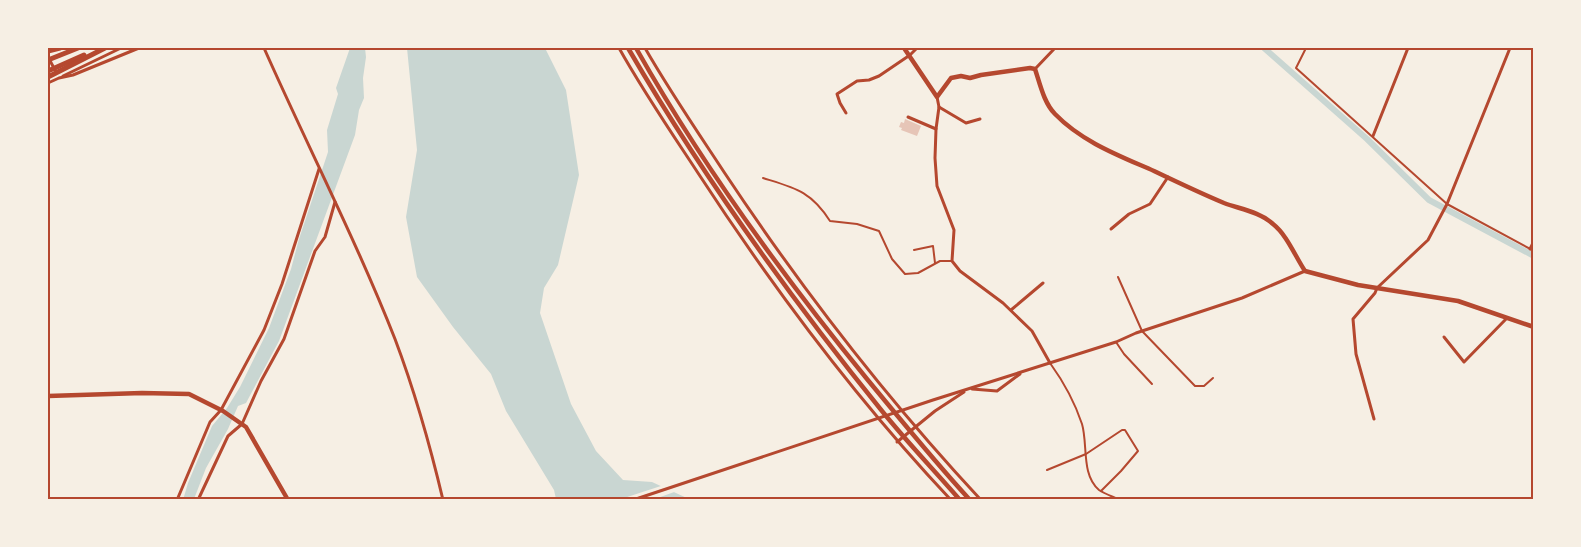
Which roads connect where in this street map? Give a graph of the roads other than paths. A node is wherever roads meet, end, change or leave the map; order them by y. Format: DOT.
graph roads {
  1 [pos="60,48"];
  2 [pos="78,48"];
  3 [pos="104,48"];
  4 [pos="121,48"];
  5 [pos="139,48"];
  6 [pos="264,48"];
  7 [pos="619,48"];
  8 [pos="628,48"];
  9 [pos="636,48"];
  10 [pos="645,48"];
  11 [pos="904,48"];
  12 [pos="916,48"];
  13 [pos="1055,48"];
  14 [pos="1306,48"];
  15 [pos="1408,48"];
  16 [pos="1510,48"];
  17 [pos="48,51"];
  18 [pos="910,55"];
  19 [pos="48,58"];
  20 [pos="1035,69"];
  21 [pos="48,71"];
  22 [pos="48,77"];
  23 [pos="59,78"];
  24 [pos="48,83"];
  25 [pos="937,97"];
  26 [pos="939,107"];
  27 [pos="846,113"];
  28 [pos="908,117"];
  29 [pos="980,119"];
  30 [pos="936,129"];
  31 [pos="1373,136"];
  32 [pos="319,168"];
  33 [pos="1168,177"];
  34 [pos="763,178"];
  35 [pos="335,201"];
  36 [pos="1447,204"];
  37 [pos="1111,229"];
  38 [pos="1534,241"];
  39 [pos="914,250"];
  40 [pos="1532,250"];
  41 [pos="952,261"];
  42 [pos="935,263"];
  43 [pos="1305,271"];
  44 [pos="1118,277"];
  45 [pos="1043,284"];
  46 [pos="1377,288"];
  47 [pos="1011,310"];
  48 [pos="1507,318"];
  49 [pos="1534,326"];
  50 [pos="1142,331"];
  51 [pos="1444,337"];
  52 [pos="1116,342"];
  53 [pos="1050,363"];
  54 [pos="1022,372"];
  55 [pos="1213,378"];
  56 [pos="1152,384"];
  57 [pos="48,396"];
  58 [pos="222,411"];
  59 [pos="1374,420"];
  60 [pos="240,423"];
  61 [pos="915,427"];
  62 [pos="910,431"];
  63 [pos="904,437"];
  64 [pos="898,442"];
  65 [pos="1086,454"];
  66 [pos="1047,470"];
  67 [pos="1100,491"];
  68 [pos="176,500"];
  69 [pos="198,500"];
  70 [pos="288,500"];
  71 [pos="443,500"];
  72 [pos="633,500"];
  73 [pos="950,500"];
  74 [pos="960,500"];
  75 [pos="970,500"];
  76 [pos="980,500"];
  77 [pos="1120,500"];
  1 -- 17 [label="main road"];
  2 -- 19 [label="main road"];
  3 -- 21 [label="main road"];
  3 -- 22 [label="main road"];
  4 -- 23 [label="street"];
  5 -- 23 [label="street"];
  6 -- 32 [label="street"];
  7 -- 64 [label="street"];
  8 -- 63 [label="street"];
  9 -- 62 [label="street"];
  10 -- 61 [label="street"];
  11 -- 18 [label="street"];
  12 -- 18 [label="street"];
  13 -- 20 [label="street"];
  14 -- 31 [label="lane"];
  15 -- 31 [label="street"];
  16 -- 36 [label="street"];
  18 -- 25 [label="street"];
  18 -- 27 [label="street"];
  19 -- 23 [label="street"];
  20 -- 25 [label="street"];
  20 -- 33 [label="street"];
  23 -- 24 [label="street"];
  25 -- 26 [label="street"];
  26 -- 29 [label="street"];
  26 -- 30 [label="street"];
  28 -- 30 [label="street"];
  30 -- 41 [label="street"];
  31 -- 36 [label="lane"];
  32 -- 35 [label="street"];
  32 -- 58 [label="street"];
  33 -- 37 [label="street"];
  33 -- 43 [label="street"];
  34 -- 42 [label="lane"];
  35 -- 60 [label="street"];
  35 -- 71 [label="street"];
  36 -- 40 [label="lane"];
  36 -- 46 [label="street"];
  38 -- 40 [label="street"];
  39 -- 42 [label="lane"];
  41 -- 42 [label="lane"];
  41 -- 47 [label="street"];
  43 -- 46 [label="street"];
  43 -- 50 [label="street"];
  44 -- 50 [label="lane"];
  45 -- 47 [label="street"];
  46 -- 48 [label="street"];
  46 -- 59 [label="street"];
  47 -- 53 [label="street"];
  48 -- 49 [label="street"];
  48 -- 51 [label="street"];
  50 -- 52 [label="street"];
  50 -- 55 [label="lane"];
  52 -- 53 [label="street"];
  52 -- 56 [label="lane"];
  53 -- 54 [label="street"];
  53 -- 65 [label="lane"];
  54 -- 61 [label="street"];
  54 -- 72 [label="street"];
  57 -- 58 [label="street"];
  58 -- 60 [label="street"];
  58 -- 68 [label="street"];
  60 -- 69 [label="street"];
  60 -- 70 [label="street"];
  61 -- 62 [label="street"];
  61 -- 76 [label="street"];
  62 -- 63 [label="street"];
  62 -- 75 [label="street"];
  63 -- 64 [label="street"];
  63 -- 74 [label="street"];
  64 -- 73 [label="street"];
  65 -- 66 [label="lane"];
  65 -- 67 [label="lane"];
  65 -- 67 [label="lane"];
  67 -- 77 [label="lane"];
}
